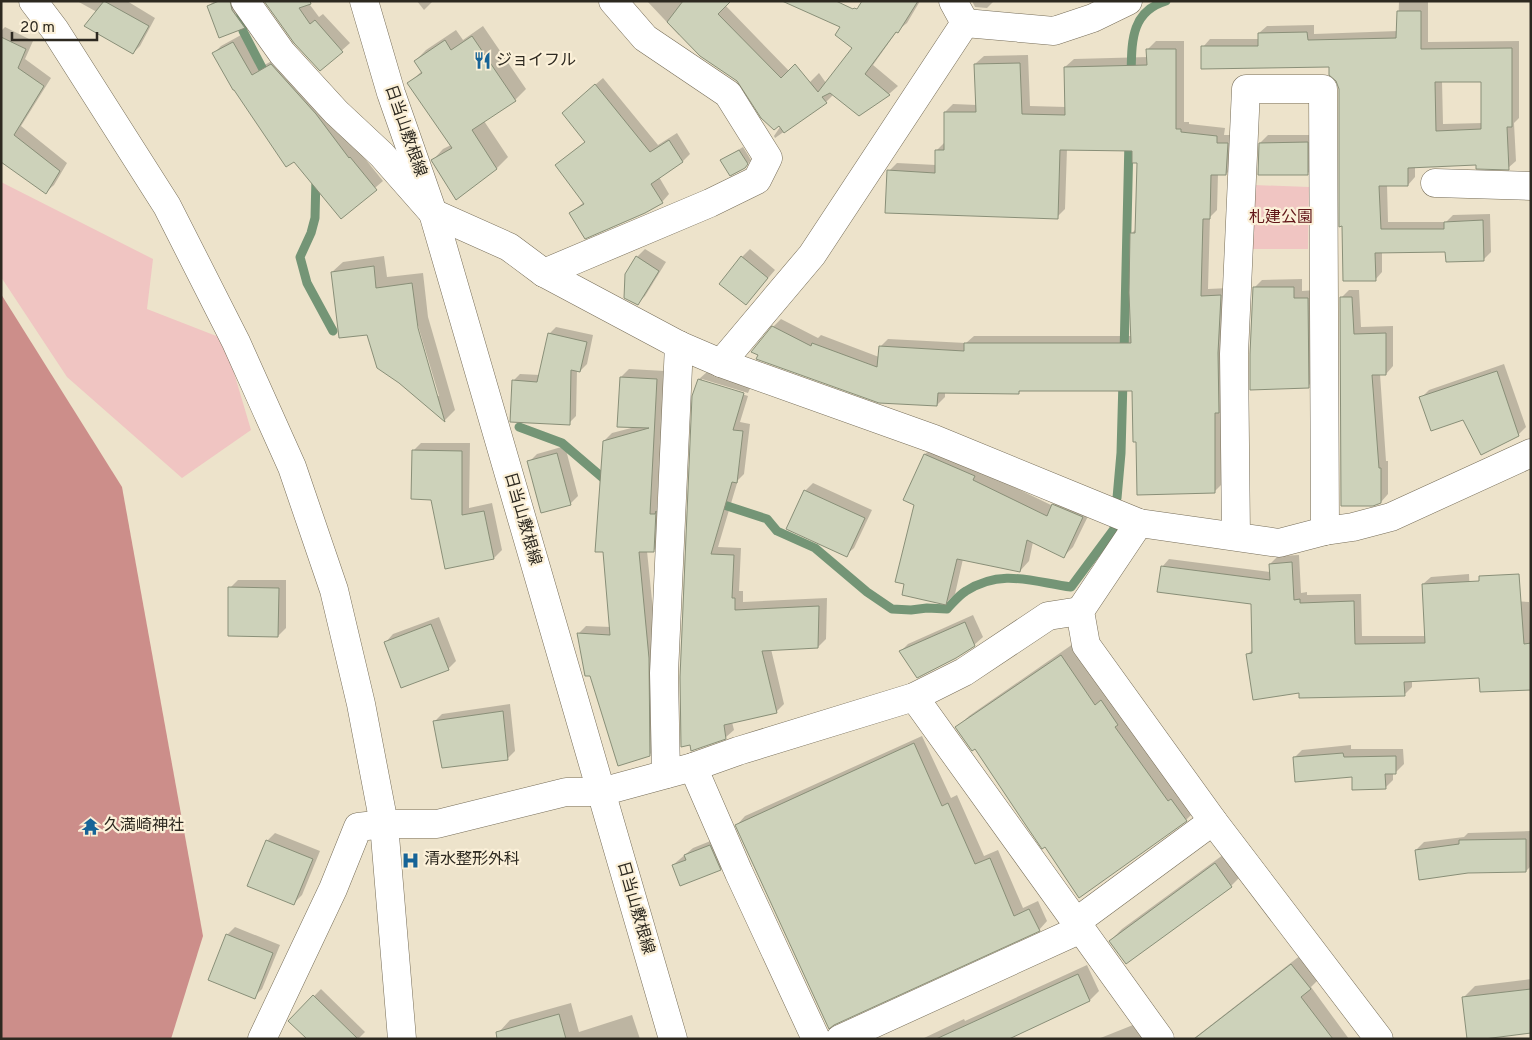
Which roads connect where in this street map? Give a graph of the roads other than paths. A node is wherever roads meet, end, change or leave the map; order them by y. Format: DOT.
graph roads {
  1 [pos="33,1"];
  2 [pos="245,1"];
  3 [pos="364,1"];
  4 [pos="613,1"];
  5 [pos="1128,1"];
  6 [pos="959,12"];
  7 [pos="1435,183"];
  8 [pos="1531,186"];
  9 [pos="433,213"];
  10 [pos="544,273"];
  11 [pos="679,345"];
  12 [pos="721,362"];
  13 [pos="1531,453"];
  14 [pos="1139,524"];
  15 [pos="1325,530"];
  16 [pos="1236,536"];
  17 [pos="1080,611"];
  18 [pos="914,697"];
  19 [pos="693,767"];
  20 [pos="666,774"];
  21 [pos="601,792"];
  22 [pos="1213,821"];
  23 [pos="384,824"];
  24 [pos="1079,926"];
  25 [pos="262,1039"];
  26 [pos="402,1039"];
  27 [pos="673,1039"];
  28 [pos="816,1039"];
  29 [pos="840,1039"];
  30 [pos="1160,1039"];
  31 [pos="1379,1039"];
  1 -- 23 [label="street"];
  2 -- 9 [label="street"];
  3 -- 9 [label="street, 日当山敷根線"];
  4 -- 10 [label="street"];
  5 -- 6 [label="street"];
  6 -- 12 [label="street"];
  7 -- 8 [label="street"];
  9 -- 10 [label="street"];
  9 -- 21 [label="street, 日当山敷根線"];
  10 -- 11 [label="street"];
  11 -- 12 [label="street"];
  11 -- 20 [label="street"];
  12 -- 14 [label="street"];
  13 -- 15 [label="street"];
  14 -- 16 [label="street"];
  14 -- 17 [label="street"];
  15 -- 16 [label="street"];
  15 -- 16 [label="street"];
  17 -- 18 [label="street"];
  17 -- 22 [label="street"];
  18 -- 19 [label="street"];
  18 -- 24 [label="street"];
  19 -- 20 [label="street"];
  19 -- 28 [label="street"];
  20 -- 21 [label="street"];
  21 -- 23 [label="street"];
  21 -- 27 [label="street, 日当山敷根線"];
  22 -- 24 [label="street"];
  22 -- 31 [label="street"];
  23 -- 25 [label="street"];
  23 -- 26 [label="street"];
  24 -- 29 [label="street"];
  24 -- 30 [label="street"];
}
